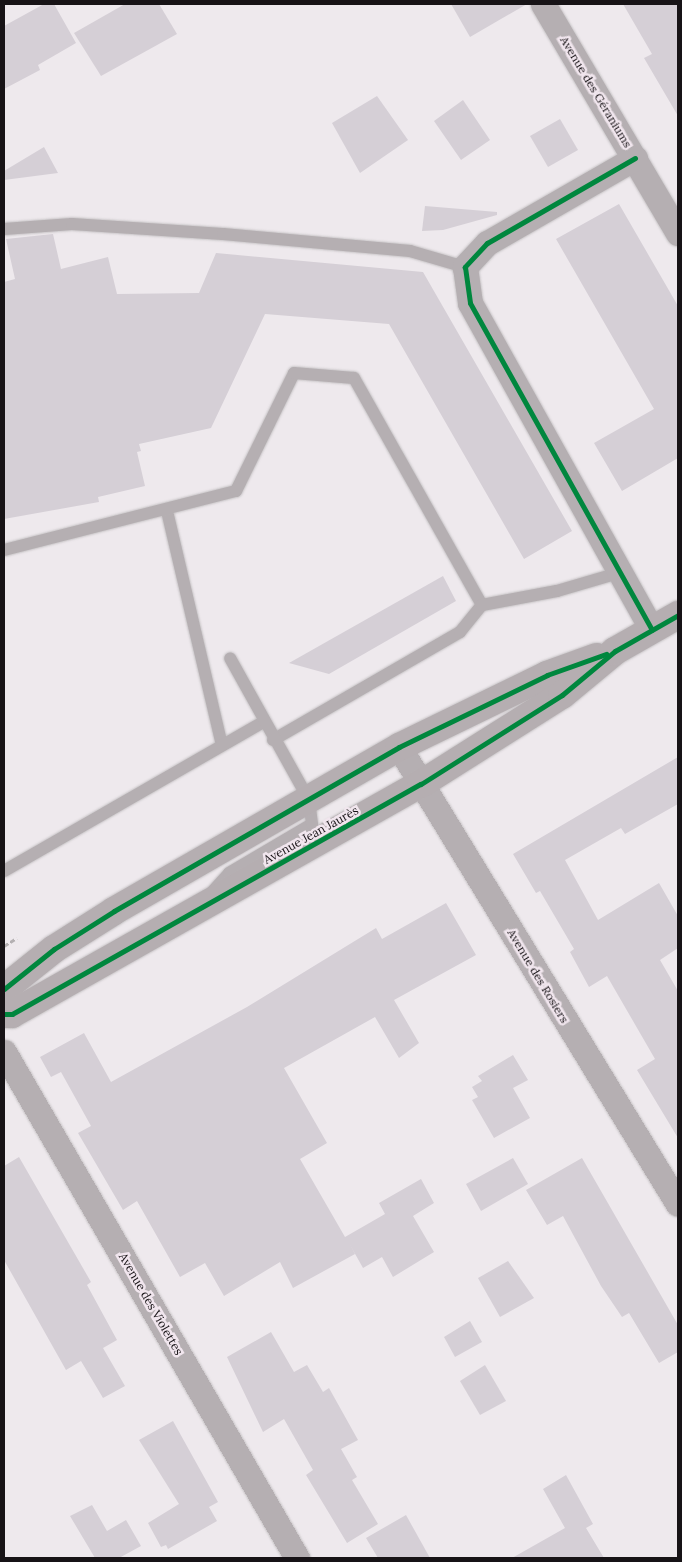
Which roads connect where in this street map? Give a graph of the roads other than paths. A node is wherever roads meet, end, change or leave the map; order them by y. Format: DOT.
graph roads {
  1 [pos="544,4"];
  2 [pos="635,158"];
  3 [pos="4,229"];
  4 [pos="678,233"];
  5 [pos="465,267"];
  6 [pos="168,511"];
  7 [pos="4,550"];
  8 [pos="618,573"];
  9 [pos="482,605"];
  10 [pos="678,615"];
  11 [pos="652,630"];
  12 [pos="615,651"];
  13 [pos="230,658"];
  14 [pos="263,722"];
  15 [pos="273,740"];
  16 [pos="222,745"];
  17 [pos="399,747"];
  18 [pos="421,784"];
  19 [pos="309,800"];
  20 [pos="4,871"];
  21 [pos="196,911"];
  22 [pos="4,988"];
  23 [pos="4,1014"];
  24 [pos="4,1052"];
  25 [pos="678,1204"];
  26 [pos="297,1558"];
  1 -- 2 [label="street, Avenue des Géraniums"];
  2 -- 4 [label="street, Avenue des Géraniums"];
  2 -- 5 [label="street"];
  3 -- 5 [label="lane"];
  5 -- 8 [label="street"];
  6 -- 7 [label="lane"];
  6 -- 9 [label="lane"];
  6 -- 16 [label="lane"];
  8 -- 9 [label="lane"];
  8 -- 11 [label="street"];
  9 -- 15 [label="lane"];
  10 -- 11 [label="main road, Avenue Jean Jaurès"];
  11 -- 12 [label="main road, Avenue Jean Jaurès"];
  12 -- 17 [label="main road, Avenue Jean Jaurès"];
  12 -- 18 [label="main road, Avenue Jean Jaurès"];
  13 -- 14 [label="lane"];
  14 -- 15 [label="lane"];
  14 -- 16 [label="lane"];
  15 -- 19 [label="lane"];
  16 -- 20 [label="lane"];
  17 -- 18 [label="street, Avenue des Rosiers"];
  17 -- 19 [label="main road, Avenue Jean Jaurès"];
  18 -- 21 [label="main road, Avenue Jean Jaurès"];
  18 -- 25 [label="street, Avenue des Rosiers"];
  19 -- 21 [label="lane"];
  19 -- 22 [label="main road, Avenue Jean Jaurès"];
  21 -- 23 [label="main road, Avenue Jean Jaurès"];
  24 -- 26 [label="street, Avenue des Violettes"];
}
